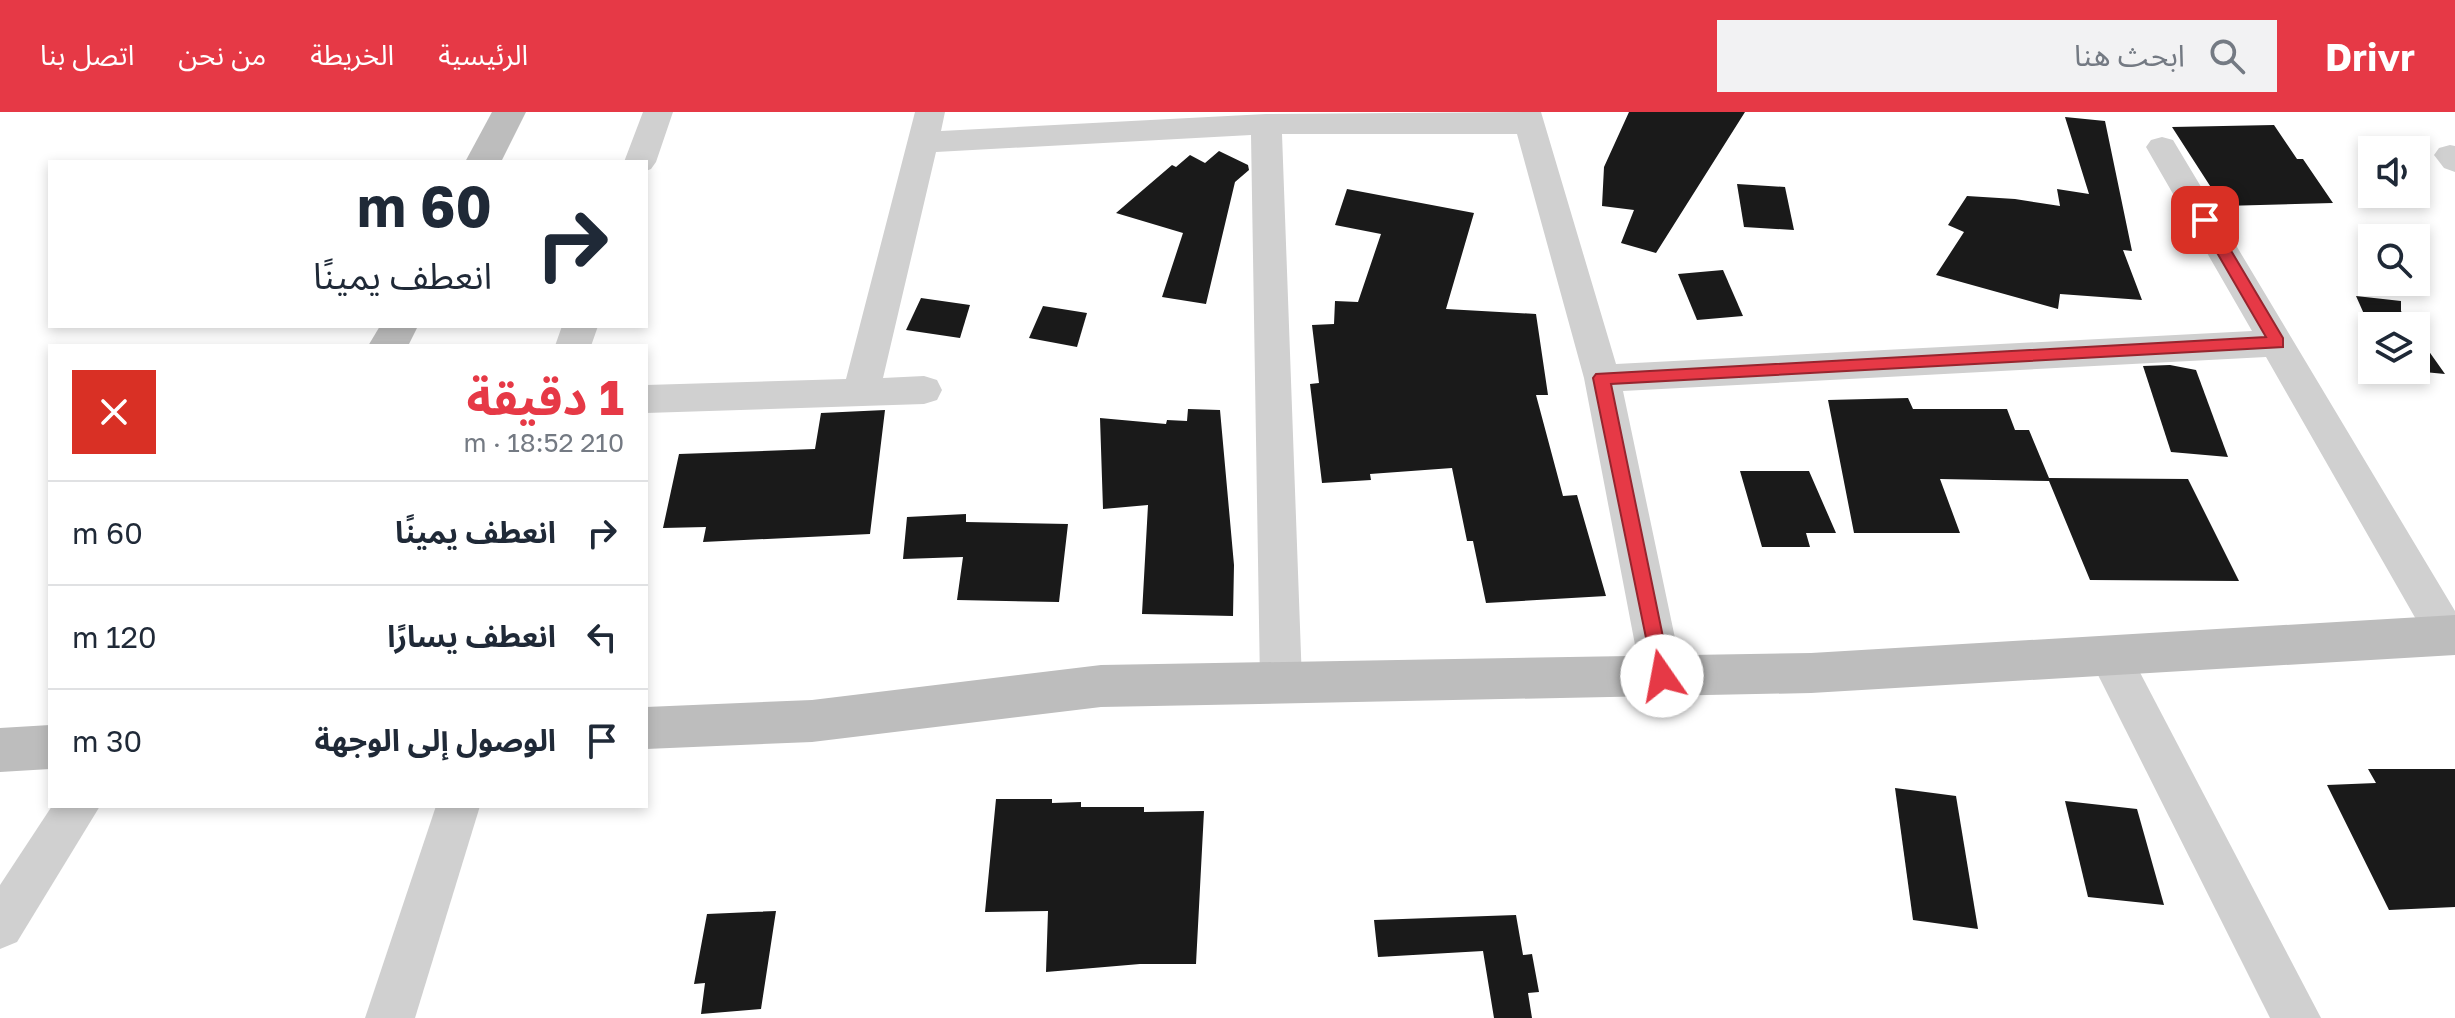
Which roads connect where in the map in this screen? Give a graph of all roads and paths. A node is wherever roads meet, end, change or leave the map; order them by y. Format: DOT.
graph roads {
  1 [pos="509,112"];
  2 [pos="658,112"];
  3 [pos="1528,118"];
  4 [pos="1266,124"];
  5 [pos="927,127"];
  6 [pos="2162,147"];
  7 [pos="484,160"];
  8 [pos="641,160"];
  9 [pos="2277,343"];
  10 [pos="1602,378"];
  11 [pos="924,390"];
  12 [pos="861,392"];
  13 [pos="648,399"];
  14 [pos="2452,635"];
  15 [pos="2109,655"];
  16 [pos="1662,676"];
  17 [pos="1281,682"];
  18 [pos="648,728"];
  19 [pos="48,747"];
  20 [pos="0,750"];
  21 [pos="77,808"];
  22 [pos="457,808"];
  23 [pos="0,926"];
  24 [pos="390,1018"];
  25 [pos="2296,1018"];
  1 -- 7 [label="street"];
  2 -- 8 [label="street"];
  3 -- 4 [label="street"];
  3 -- 10 [label="street"];
  4 -- 5 [label="street"];
  4 -- 17 [label="street"];
  5 -- 12 [label="street"];
  6 -- 9 [label="street"];
  9 -- 10 [label="street"];
  9 -- 14 [label="street"];
  10 -- 16 [label="street"];
  11 -- 12 [label="street"];
  12 -- 13 [label="street"];
  14 -- 15 [label="street"];
  15 -- 16 [label="street"];
  15 -- 25 [label="street"];
  16 -- 17 [label="street"];
  17 -- 18 [label="street"];
  19 -- 20 [label="street"];
  21 -- 23 [label="street"];
  22 -- 24 [label="street"];
}
